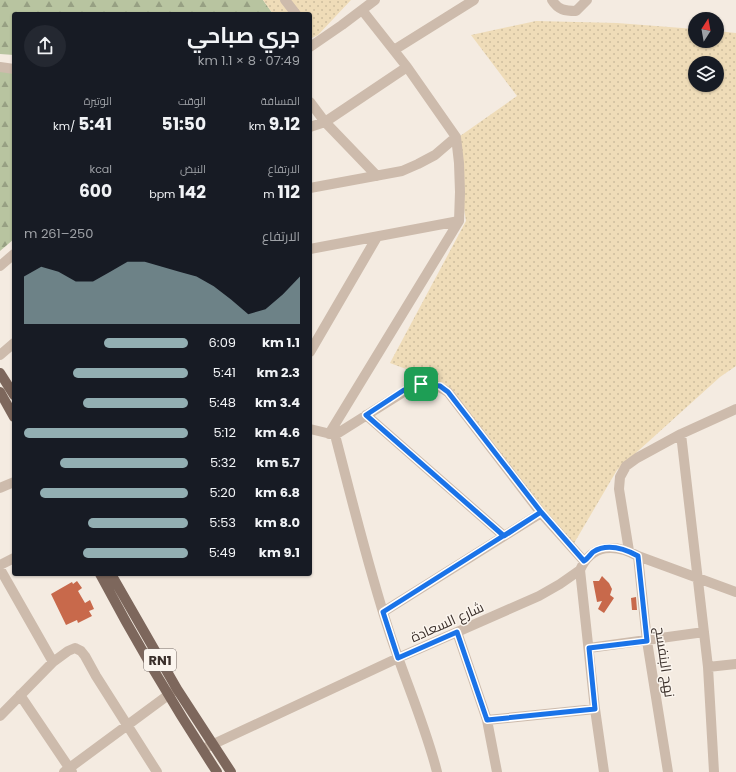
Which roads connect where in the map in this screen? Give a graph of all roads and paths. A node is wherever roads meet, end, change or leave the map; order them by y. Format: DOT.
graph roads {
  1 [pos="285,0"];
  2 [pos="375,0"];
  3 [pos="474,0"];
  4 [pos="552,0"];
  5 [pos="587,0"];
  6 [pos="362,10"];
  7 [pos="294,12"];
  8 [pos="313,45"];
  9 [pos="394,50"];
  10 [pos="0,67"];
  11 [pos="407,67"];
  12 [pos="12,70"];
  13 [pos="312,105"];
  14 [pos="325,122"];
  15 [pos="312,126"];
  16 [pos="456,137"];
  17 [pos="377,176"];
  18 [pos="312,188"];
  19 [pos="458,221"];
  20 [pos="377,237"];
  21 [pos="312,249"];
  22 [pos="12,256"];
  23 [pos="0,266"];
  24 [pos="12,345"];
  25 [pos="312,349"];
  26 [pos="0,355"];
  27 [pos="0,372"];
  28 [pos="0,392"];
  29 [pos="12,392"];
  30 [pos="736,409"];
  31 [pos="12,413"];
  32 [pos="366,415"];
  33 [pos="312,429"];
  34 [pos="332,434"];
  35 [pos="681,434"];
  36 [pos="12,483"];
  37 [pos="0,488"];
  38 [pos="541,512"];
  39 [pos="504,536"];
  40 [pos="634,553"];
  41 [pos="12,559"];
  42 [pos="0,565"];
  43 [pos="582,566"];
  44 [pos="0,569"];
  45 [pos="101,576"];
  46 [pos="112,576"];
  47 [pos="697,577"];
  48 [pos="736,592"];
  49 [pos="383,612"];
  50 [pos="457,632"];
  51 [pos="704,632"];
  52 [pos="647,641"];
  53 [pos="589,648"];
  54 [pos="398,658"];
  55 [pos="53,662"];
  56 [pos="736,664"];
  57 [pos="708,667"];
  58 [pos="177,689"];
  59 [pos="20,695"];
  60 [pos="168,695"];
  61 [pos="595,709"];
  62 [pos="0,716"];
  63 [pos="487,720"];
  64 [pos="127,725"];
  65 [pos="212,745"];
  66 [pos="202,750"];
  67 [pos="69,770"];
  68 [pos="602,771"];
  69 [pos="157,772"];
  70 [pos="217,772"];
  71 [pos="231,772"];
  72 [pos="437,772"];
  73 [pos="497,772"];
  74 [pos="668,772"];
  75 [pos="714,772"];
  1 -- 7 [label="street"];
  2 -- 6 [label="street"];
  3 -- 9 [label="street"];
  4 -- 5 [label="street"];
  6 -- 8 [label="street"];
  6 -- 9 [label="street"];
  9 -- 11 [label="street"];
  10 -- 12 [label="street"];
  11 -- 14 [label="street"];
  11 -- 16 [label="street"];
  13 -- 14 [label="street"];
  14 -- 15 [label="street"];
  14 -- 17 [label="street"];
  16 -- 17 [label="street"];
  16 -- 19 [label="street"];
  17 -- 18 [label="street"];
  19 -- 20 [label="street"];
  19 -- 34 [label="street"];
  20 -- 21 [label="street"];
  20 -- 25 [label="street"];
  22 -- 23 [label="street"];
  24 -- 26 [label="street"];
  27 -- 29 [label="main road"];
  28 -- 31 [label="main road"];
  30 -- 35 [label="street, نهج البنفسج"];
  32 -- 34 [label="street"];
  32 -- 38 [label="street"];
  32 -- 39 [label="street"];
  33 -- 34 [label="street"];
  34 -- 49 [label="street"];
  35 -- 40 [label="street, نهج البنفسج"];
  35 -- 47 [label="street"];
  36 -- 37 [label="street"];
  38 -- 39 [label="street"];
  38 -- 43 [label="street"];
  39 -- 49 [label="street"];
  40 -- 43 [label="street, شارع السعادة"];
  40 -- 47 [label="street, شارع السعادة"];
  40 -- 52 [label="street, نهج البنفسج"];
  41 -- 42 [label="street"];
  43 -- 50 [label="street, شارع السعادة"];
  43 -- 53 [label="street"];
  44 -- 55 [label="street"];
  45 -- 60 [label="main road, RN1"];
  46 -- 58 [label="main road, RN1"];
  47 -- 48 [label="street, شارع السعادة"];
  47 -- 51 [label="street"];
  49 -- 54 [label="street"];
  50 -- 54 [label="street, شارع السعادة"];
  50 -- 63 [label="street"];
  51 -- 52 [label="street"];
  51 -- 57 [label="street"];
  52 -- 53 [label="street"];
  52 -- 74 [label="street, نهج البنفسج"];
  53 -- 61 [label="street"];
  54 -- 65 [label="street, شارع السعادة"];
  54 -- 72 [label="street"];
  55 -- 59 [label="street"];
  55 -- 64 [label="street"];
  56 -- 57 [label="street"];
  57 -- 75 [label="street"];
  58 -- 60 [label="street"];
  58 -- 65 [label="main road, RN1"];
  59 -- 62 [label="street"];
  59 -- 67 [label="street"];
  60 -- 64 [label="street"];
  60 -- 66 [label="main road, RN1"];
  61 -- 63 [label="street"];
  61 -- 68 [label="street"];
  63 -- 73 [label="street"];
  64 -- 67 [label="street"];
  64 -- 69 [label="street"];
  65 -- 66 [label="street, شارع السعادة"];
  65 -- 71 [label="main road, RN1"];
  66 -- 70 [label="main road, RN1"];
}
